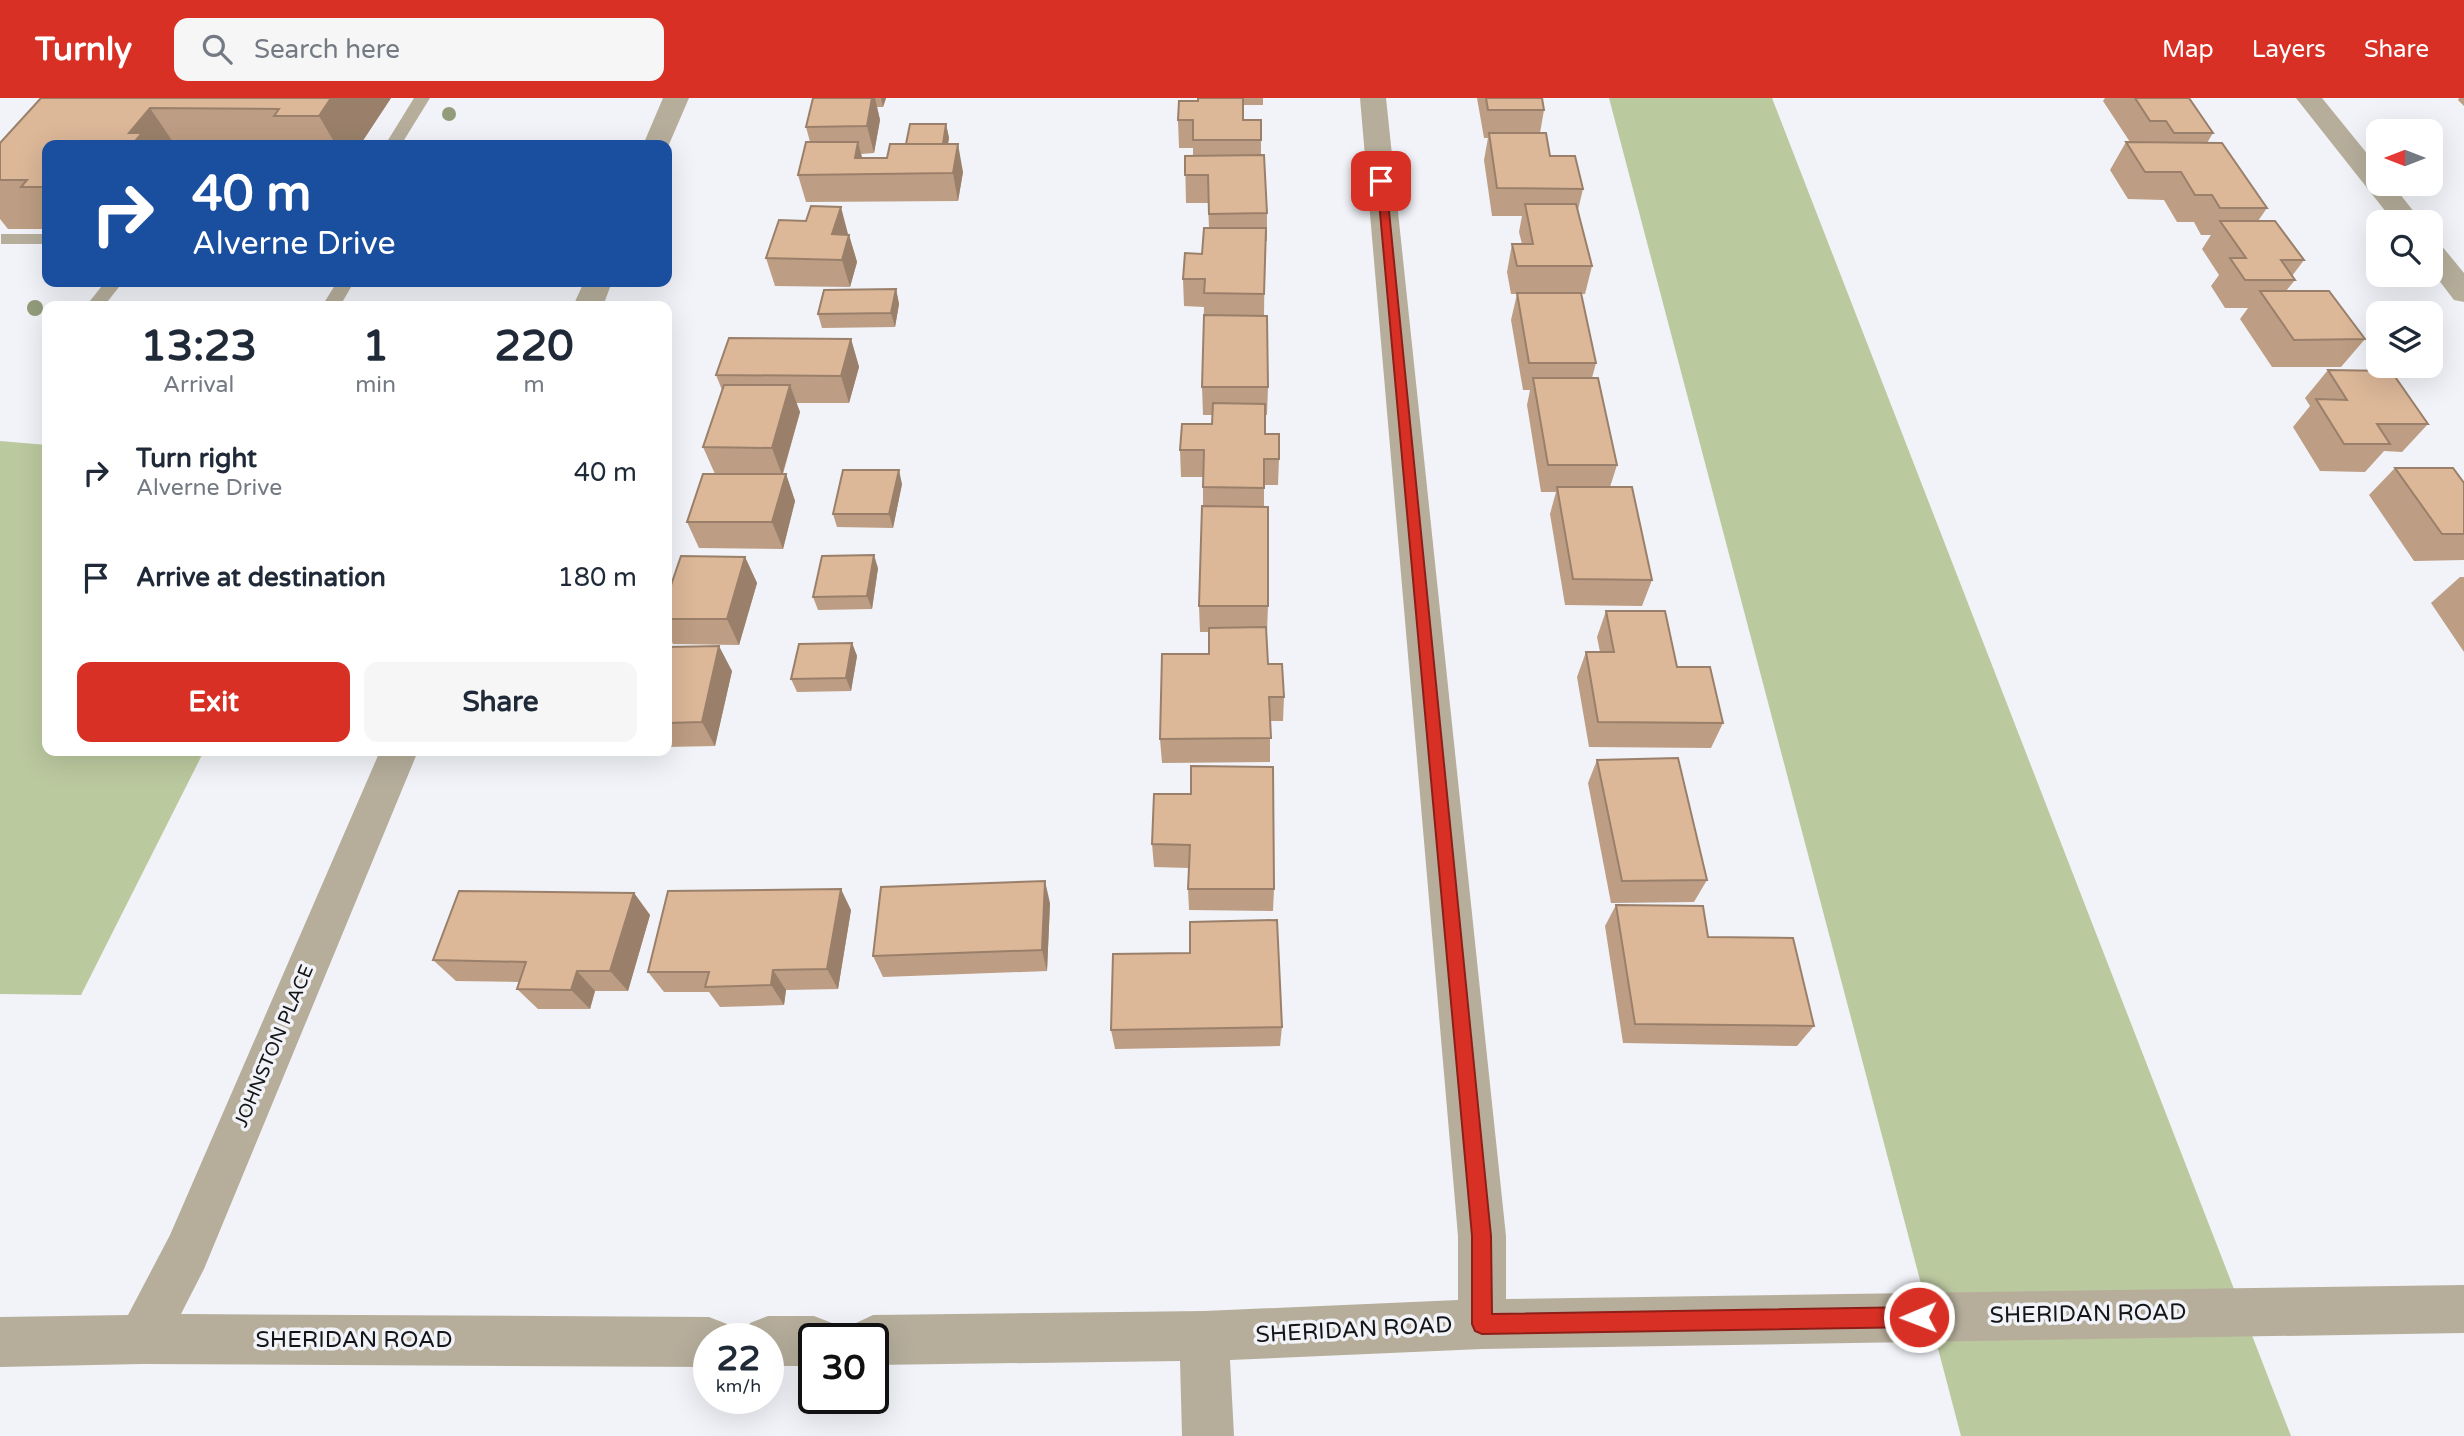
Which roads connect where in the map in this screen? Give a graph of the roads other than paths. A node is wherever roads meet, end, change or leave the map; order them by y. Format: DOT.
graph roads {
  1 [pos="422,98"];
  2 [pos="676,98"];
  3 [pos="1373,98"];
  4 [pos="2309,98"];
  5 [pos="396,140"];
  6 [pos="658,140"];
  7 [pos="2398,210"];
  8 [pos="1,239"];
  9 [pos="42,239"];
  10 [pos="2443,266"];
  11 [pos="110,287"];
  12 [pos="2464,293"];
  13 [pos="99,301"];
  14 [pos="397,756"];
  15 [pos="2464,1309"];
  16 [pos="1482,1324"];
  17 [pos="1204,1336"];
  18 [pos="142,1339"];
  19 [pos="889,1340"];
  20 [pos="0,1342"];
  21 [pos="693,1342"];
  22 [pos="1208,1436"];
  1 -- 5 [label="lane"];
  2 -- 6 [label="street"];
  3 -- 16 [label="street"];
  4 -- 7 [label="street"];
  8 -- 9 [label="lane"];
  10 -- 12 [label="street"];
  11 -- 13 [label="lane"];
  14 -- 18 [label="street, JOHNSTON PLACE"];
  15 -- 16 [label="street, SHERIDAN ROAD"];
  16 -- 17 [label="street, SHERIDAN ROAD"];
  17 -- 19 [label="street, SHERIDAN ROAD"];
  17 -- 22 [label="street"];
  18 -- 20 [label="street, SHERIDAN ROAD"];
  18 -- 21 [label="street, SHERIDAN ROAD"];
}
